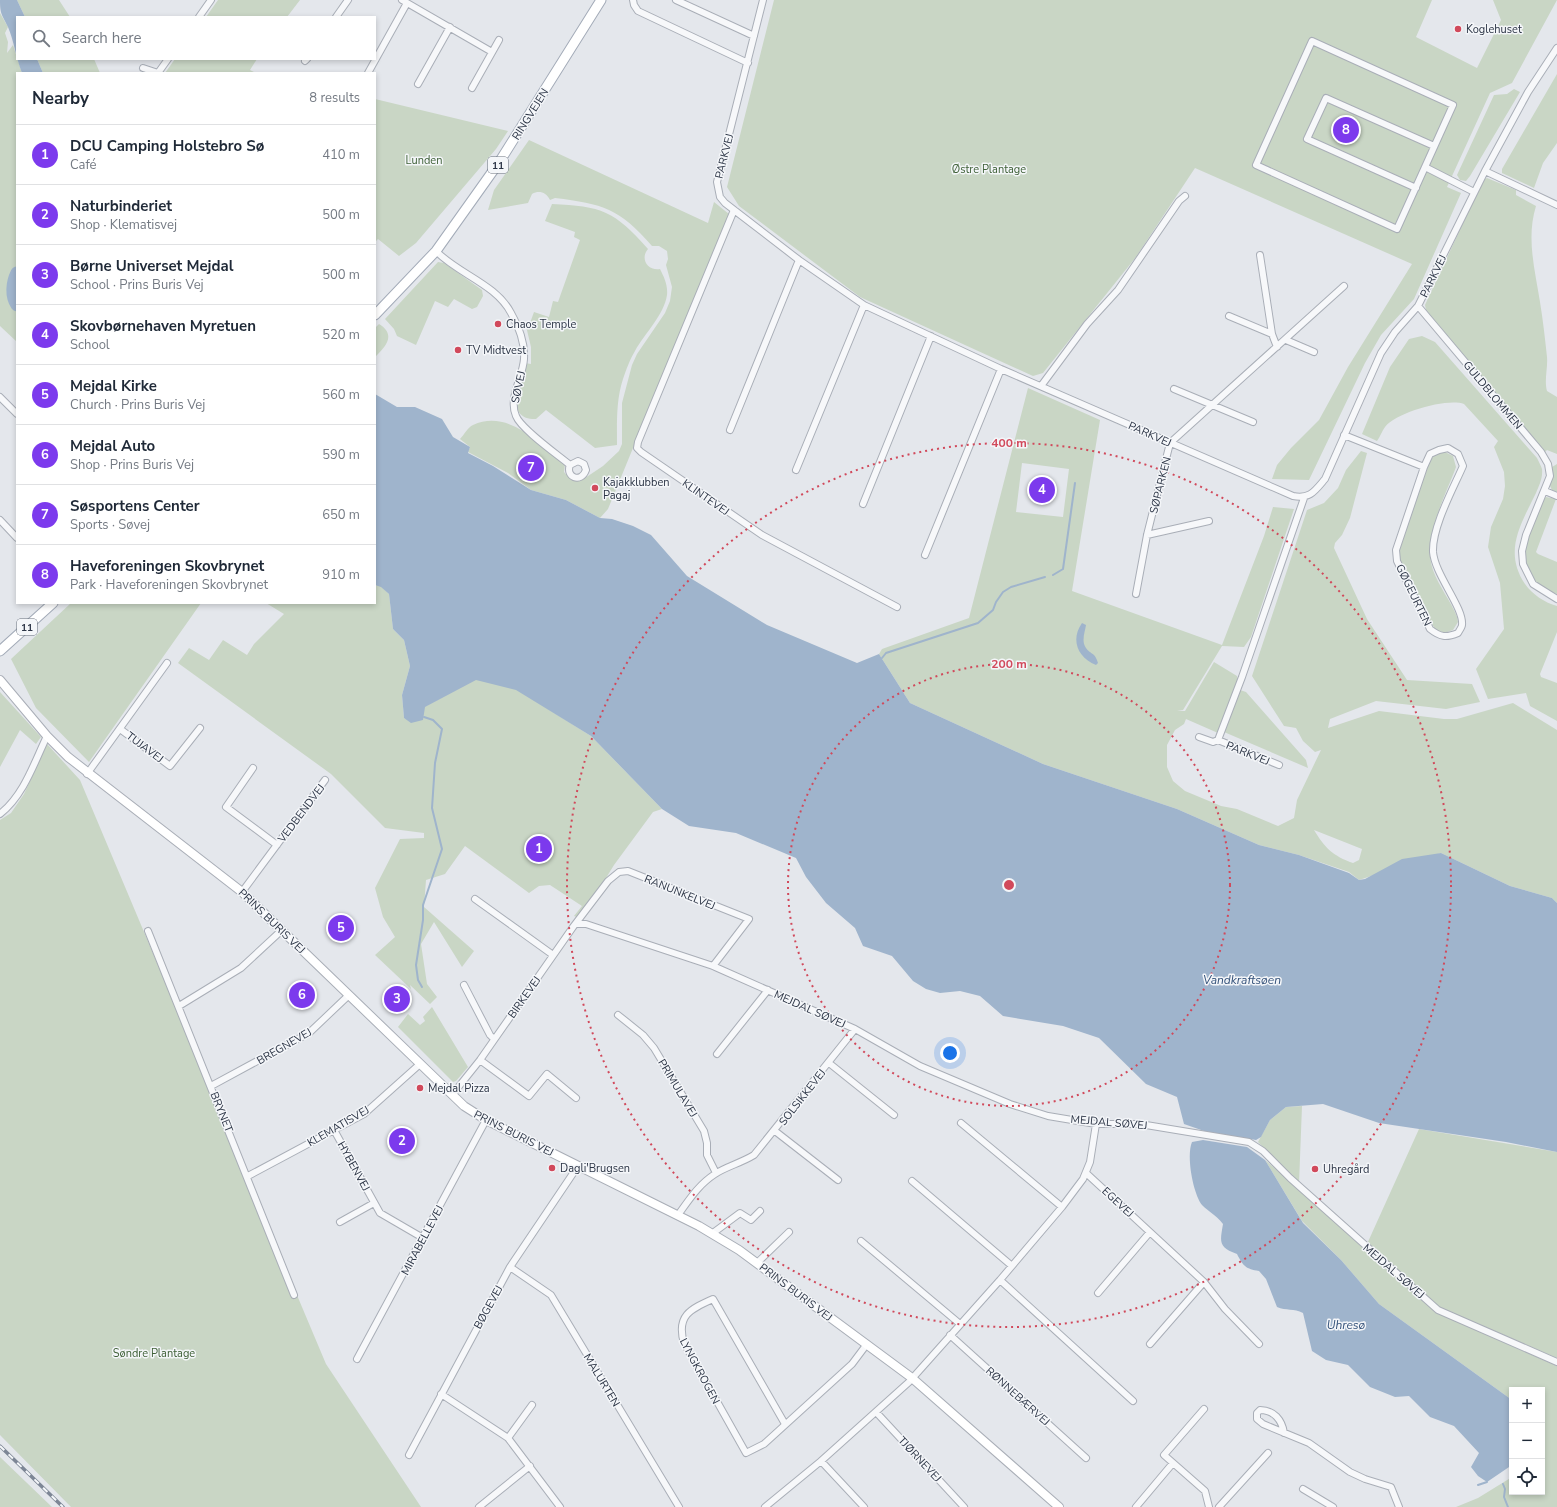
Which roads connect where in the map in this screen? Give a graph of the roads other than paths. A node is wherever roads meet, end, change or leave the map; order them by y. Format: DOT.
graph roads {
  1 [pos="212,0"];
  2 [pos="348,0"];
  3 [pos="601,0"];
  4 [pos="633,0"];
  5 [pos="676,0"];
  6 [pos="763,0"];
  7 [pos="405,2"];
  8 [pos="200,16"];
  9 [pos="337,16"];
  10 [pos="450,28"];
  11 [pos="754,36"];
  12 [pos="499,40"];
  13 [pos="1557,48"];
  14 [pos="492,52"];
  15 [pos="376,58"];
  16 [pos="167,60"];
  17 [pos="375,60"];
  18 [pos="748,63"];
  19 [pos="143,68"];
  20 [pos="155,72"];
  21 [pos="159,72"];
  22 [pos="369,72"];
  23 [pos="418,84"];
  24 [pos="472,88"];
  25 [pos="1434,146"];
  26 [pos="1425,167"];
  27 [pos="1485,171"];
  28 [pos="1416,188"];
  29 [pos="1474,192"];
  30 [pos="1185,196"];
  31 [pos="1557,205"];
  32 [pos="734,210"];
  33 [pos="436,251"];
  34 [pos="1260,255"];
  35 [pos="799,260"];
  36 [pos="1344,286"];
  37 [pos="864,305"];
  38 [pos="1418,306"];
  39 [pos="376,314"];
  40 [pos="1229,316"];
  41 [pos="1272,334"];
  42 [pos="931,336"];
  43 [pos="1286,340"];
  44 [pos="1277,347"];
  45 [pos="1314,352"];
  46 [pos="1001,369"];
  47 [pos="1040,386"];
  48 [pos="1174,389"];
  49 [pos="1,398"];
  50 [pos="1212,406"];
  51 [pos="16,413"];
  52 [pos="1253,422"];
  53 [pos="730,430"];
  54 [pos="1344,435"];
  55 [pos="1170,443"];
  56 [pos="570,465"];
  57 [pos="1424,467"];
  58 [pos="796,470"];
  59 [pos="1545,491"];
  60 [pos="1557,496"];
  61 [pos="1304,498"];
  62 [pos="862,504"];
  63 [pos="0,520"];
  64 [pos="1209,521"];
  65 [pos="1147,535"];
  66 [pos="16,537"];
  67 [pos="925,555"];
  68 [pos="1136,594"];
  69 [pos="1557,598"];
  70 [pos="52,604"];
  71 [pos="896,607"];
  72 [pos="0,651"];
  73 [pos="167,663"];
  74 [pos="0,680"];
  75 [pos="200,728"];
  76 [pos="120,729"];
  77 [pos="47,736"];
  78 [pos="1199,737"];
  79 [pos="1218,740"];
  80 [pos="1279,765"];
  81 [pos="253,768"];
  82 [pos="87,774"];
  83 [pos="326,780"];
  84 [pos="0,814"];
  85 [pos="277,845"];
  86 [pos="242,892"];
  87 [pos="475,899"];
  88 [pos="577,924"];
  89 [pos="282,930"];
  90 [pos="148,931"];
  91 [pos="553,955"];
  92 [pos="713,966"];
  93 [pos="464,985"];
  94 [pos="768,990"];
  95 [pos="349,995"];
  96 [pos="179,1006"];
  97 [pos="618,1016"];
  98 [pos="855,1029"];
  99 [pos="494,1039"];
  100 [pos="717,1054"];
  101 [pos="480,1060"];
  102 [pos="829,1063"];
  103 [pos="420,1064"];
  104 [pos="211,1086"];
  105 [pos="452,1095"];
  106 [pos="576,1098"];
  107 [pos="894,1115"];
  108 [pos="486,1120"];
  109 [pos="961,1123"];
  110 [pos="1096,1124"];
  111 [pos="334,1130"];
  112 [pos="774,1131"];
  113 [pos="578,1166"];
  114 [pos="1086,1172"];
  115 [pos="716,1173"];
  116 [pos="248,1176"];
  117 [pos="838,1180"];
  118 [pos="912,1182"];
  119 [pos="374,1203"];
  120 [pos="1062,1207"];
  121 [pos="760,1211"];
  122 [pos="678,1215"];
  123 [pos="340,1222"];
  124 [pos="789,1232"];
  125 [pos="1150,1232"];
  126 [pos="713,1233"];
  127 [pos="423,1238"];
  128 [pos="861,1241"];
  129 [pos="757,1263"];
  130 [pos="1012,1266"];
  131 [pos="510,1267"];
  132 [pos="1000,1280"];
  133 [pos="1204,1282"];
  134 [pos="1098,1293"];
  135 [pos="294,1295"];
  136 [pos="960,1324"];
  137 [pos="950,1335"];
  138 [pos="867,1344"];
  139 [pos="1150,1344"];
  140 [pos="1259,1344"];
  141 [pos="357,1359"];
  142 [pos="1557,1362"];
  143 [pos="912,1378"];
  144 [pos="441,1394"];
  145 [pos="1133,1401"];
  146 [pos="532,1405"];
  147 [pos="1204,1409"];
  148 [pos="876,1412"];
  149 [pos="785,1424"];
  150 [pos="1284,1432"];
  151 [pos="508,1438"];
  152 [pos="1268,1453"];
  153 [pos="409,1455"];
  154 [pos="1086,1458"];
  155 [pos="821,1461"];
  156 [pos="1173,1463"];
  157 [pos="530,1466"];
  158 [pos="1302,1489"];
  159 [pos="479,1507"];
  160 [pos="560,1507"];
  161 [pos="679,1507"];
  162 [pos="765,1507"];
  163 [pos="864,1507"];
  164 [pos="964,1507"];
  165 [pos="1058,1507"];
  166 [pos="1136,1507"];
  167 [pos="1209,1507"];
  168 [pos="1219,1507"];
  169 [pos="1333,1507"];
  170 [pos="1399,1507"];
  1 -- 8 [label="street"];
  2 -- 9 [label="street"];
  3 -- 33 [label="main road, RINGVEJEN / 11"];
  4 -- 18 [label="street"];
  5 -- 11 [label="street"];
  6 -- 11 [label="street, PARKVEJ"];
  7 -- 10 [label="street"];
  7 -- 15 [label="street"];
  10 -- 14 [label="street"];
  10 -- 23 [label="street"];
  11 -- 18 [label="street, PARKVEJ"];
  12 -- 14 [label="street"];
  13 -- 27 [label="street, PARKVEJ"];
  14 -- 24 [label="street"];
  16 -- 21 [label="street"];
  17 -- 22 [label="street"];
  18 -- 32 [label="street, PARKVEJ"];
  19 -- 20 [label="street"];
  25 -- 26 [label="street"];
  25 -- 28 [label="street"];
  25 -- 28 [label="street"];
  26 -- 28 [label="street"];
  26 -- 29 [label="street"];
  27 -- 29 [label="street, PARKVEJ"];
  27 -- 31 [label="street"];
  29 -- 38 [label="street, PARKVEJ"];
  30 -- 47 [label="street"];
  32 -- 35 [label="street, PARKVEJ"];
  32 -- 71 [label="street, KLINTEVEJ"];
  33 -- 39 [label="main road, RINGVEJEN / 11"];
  33 -- 56 [label="street, SØVEJ"];
  34 -- 41 [label="street"];
  35 -- 37 [label="street, PARKVEJ"];
  35 -- 53 [label="street"];
  36 -- 43 [label="street, SØPARKEN"];
  37 -- 42 [label="street, PARKVEJ"];
  37 -- 58 [label="street"];
  38 -- 54 [label="street, PARKVEJ"];
  38 -- 59 [label="street, GULDBLOMMEN"];
  40 -- 41 [label="street"];
  41 -- 44 [label="street"];
  42 -- 46 [label="street, PARKVEJ"];
  42 -- 62 [label="street"];
  43 -- 44 [label="street, SØPARKEN"];
  43 -- 45 [label="street"];
  44 -- 50 [label="street, SØPARKEN"];
  46 -- 47 [label="street, PARKVEJ"];
  46 -- 67 [label="street"];
  47 -- 55 [label="street, PARKVEJ"];
  48 -- 50 [label="street"];
  49 -- 51 [label="street"];
  50 -- 52 [label="street"];
  50 -- 55 [label="street, SØPARKEN"];
  54 -- 57 [label="street"];
  54 -- 61 [label="street, PARKVEJ"];
  55 -- 61 [label="street, PARKVEJ"];
  55 -- 65 [label="street, SØPARKEN"];
  57 -- 57 [label="street, GØGEURTEN"];
  59 -- 60 [label="street"];
  59 -- 69 [label="street, GULDBLOMMEN"];
  61 -- 79 [label="street, PARKVEJ"];
  63 -- 66 [label="street"];
  64 -- 65 [label="street"];
  65 -- 68 [label="street, SØPARKEN"];
  70 -- 72 [label="main road, 11"];
  73 -- 76 [label="street, TUJAVEJ"];
  74 -- 77 [label="street, PRINS BURIS VEJ"];
  75 -- 76 [label="street, TUJAVEJ"];
  76 -- 82 [label="street, TUJAVEJ"];
  77 -- 82 [label="street, PRINS BURIS VEJ"];
  77 -- 84 [label="street"];
  78 -- 79 [label="street, PARKVEJ"];
  79 -- 80 [label="street, PARKVEJ"];
  81 -- 85 [label="street, VEDBENDVEJ"];
  82 -- 86 [label="street, PRINS BURIS VEJ"];
  83 -- 85 [label="street, VEDBENDVEJ"];
  85 -- 86 [label="street, VEDBENDVEJ"];
  86 -- 89 [label="street, PRINS BURIS VEJ"];
  87 -- 91 [label="street"];
  88 -- 91 [label="street, BIRKEVEJ"];
  88 -- 92 [label="street, MEJDAL SØVEJ"];
  88 -- 92 [label="street, RANUNKELVEJ"];
  89 -- 95 [label="street, PRINS BURIS VEJ"];
  89 -- 96 [label="street"];
  90 -- 96 [label="street, BRYNET"];
  91 -- 99 [label="street, BIRKEVEJ"];
  92 -- 94 [label="street, MEJDAL SØVEJ"];
  93 -- 99 [label="street"];
  94 -- 98 [label="street, MEJDAL SØVEJ"];
  94 -- 100 [label="street"];
  95 -- 103 [label="street, PRINS BURIS VEJ"];
  95 -- 104 [label="street, BREGNEVEJ"];
  96 -- 104 [label="street, BRYNET"];
  97 -- 115 [label="street, PRIMULAVEJ"];
  98 -- 102 [label="street, SOLSIKKEVEJ"];
  98 -- 110 [label="street, MEJDAL SØVEJ"];
  99 -- 101 [label="street, BIRKEVEJ"];
  101 -- 105 [label="street, BIRKEVEJ"];
  101 -- 106 [label="street"];
  102 -- 107 [label="street, SOLSIKKEVEJ"];
  102 -- 112 [label="street, SOLSIKKEVEJ"];
  103 -- 105 [label="street, PRINS BURIS VEJ"];
  103 -- 111 [label="street, KLEMATISVEJ"];
  104 -- 116 [label="street, BRYNET"];
  105 -- 108 [label="street, PRINS BURIS VEJ"];
  108 -- 113 [label="street, PRINS BURIS VEJ"];
  108 -- 127 [label="street, MIRABELLEVEJ"];
  109 -- 120 [label="street"];
  110 -- 114 [label="street"];
  110 -- 142 [label="street, MEJDAL SØVEJ"];
  111 -- 116 [label="street, KLEMATISVEJ"];
  111 -- 119 [label="street, HYBENVEJ"];
  112 -- 115 [label="street, SOLSIKKEVEJ"];
  112 -- 117 [label="street, SOLSIKKEVEJ"];
  113 -- 122 [label="street, PRINS BURIS VEJ"];
  113 -- 131 [label="street, BØGEVEJ"];
  114 -- 120 [label="street"];
  114 -- 125 [label="street, EGEVEJ"];
  115 -- 122 [label="street, SOLSIKKEVEJ"];
  116 -- 135 [label="street, BRYNET"];
  118 -- 130 [label="street"];
  119 -- 123 [label="street, HYBENVEJ"];
  119 -- 127 [label="street, HYBENVEJ"];
  120 -- 130 [label="street"];
  121 -- 126 [label="street"];
  122 -- 126 [label="street, PRINS BURIS VEJ"];
  124 -- 129 [label="street"];
  125 -- 133 [label="street, EGEVEJ"];
  125 -- 134 [label="street"];
  126 -- 129 [label="street, PRINS BURIS VEJ"];
  127 -- 141 [label="street, MIRABELLEVEJ"];
  128 -- 136 [label="street"];
  129 -- 138 [label="street, PRINS BURIS VEJ"];
  130 -- 132 [label="street"];
  131 -- 144 [label="street, BØGEVEJ"];
  131 -- 161 [label="street, MALURTEN"];
  132 -- 136 [label="street"];
  132 -- 145 [label="street"];
  133 -- 139 [label="street"];
  133 -- 140 [label="street, EGEVEJ"];
  136 -- 137 [label="street"];
  137 -- 143 [label="street"];
  137 -- 154 [label="street, RØNNEBÆRVEJ"];
  138 -- 143 [label="street, PRINS BURIS VEJ"];
  138 -- 149 [label="street, LYNGKROGEN"];
  143 -- 148 [label="street"];
  143 -- 165 [label="street, PRINS BURIS VEJ"];
  144 -- 151 [label="street"];
  144 -- 153 [label="street, BØGEVEJ"];
  146 -- 151 [label="street"];
  147 -- 156 [label="street"];
  148 -- 155 [label="street"];
  148 -- 164 [label="street, TJØRNEVEJ"];
  149 -- 149 [label="street, LYNGKROGEN"];
  150 -- 150 [label="street"];
  150 -- 170 [label="street"];
  151 -- 157 [label="street"];
  152 -- 168 [label="street"];
  155 -- 162 [label="street"];
  155 -- 163 [label="street"];
  156 -- 166 [label="street"];
  156 -- 167 [label="street"];
  157 -- 159 [label="street"];
  157 -- 160 [label="street"];
  158 -- 169 [label="street"];
}
